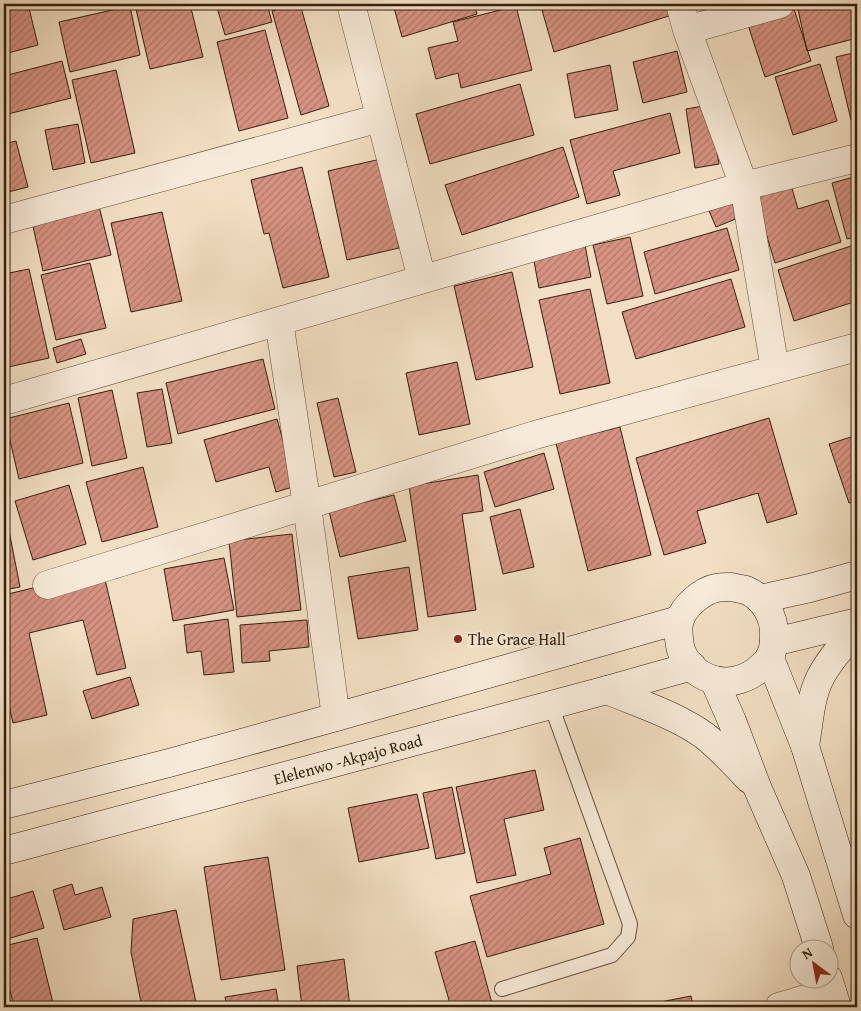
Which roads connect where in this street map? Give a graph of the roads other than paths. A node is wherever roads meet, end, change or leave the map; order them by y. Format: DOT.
graph roads {
  1 [pos="351,4"];
  2 [pos="680,4"];
  3 [pos="780,4"];
  4 [pos="686,30"];
  5 [pos="380,118"];
  6 [pos="857,158"];
  7 [pos="744,186"];
  8 [pos="4,220"];
  9 [pos="422,279"];
  10 [pos="279,321"];
  11 [pos="857,347"];
  12 [pos="775,369"];
  13 [pos="4,401"];
  14 [pos="307,506"];
  15 [pos="857,575"];
  16 [pos="47,585"];
  17 [pos="760,599"];
  18 [pos="679,620"];
  19 [pos="857,622"];
  20 [pos="857,629"];
  21 [pos="772,650"];
  22 [pos="703,673"];
  23 [pos="607,690"];
  24 [pos="551,705"];
  25 [pos="336,718"];
  26 [pos="805,746"];
  27 [pos="757,787"];
  28 [pos="4,805"];
  29 [pos="4,851"];
  30 [pos="856,905"];
  31 [pos="816,938"];
  32 [pos="502,989"];
  33 [pos="832,992"];
  34 [pos="779,1007"];
  1 -- 5 [label="street"];
  2 -- 4 [label="street"];
  3 -- 4 [label="street"];
  4 -- 7 [label="street"];
  5 -- 8 [label="street"];
  5 -- 9 [label="street"];
  6 -- 7 [label="street"];
  7 -- 9 [label="street"];
  7 -- 12 [label="street"];
  9 -- 10 [label="street"];
  10 -- 13 [label="street"];
  10 -- 14 [label="street"];
  11 -- 12 [label="street"];
  12 -- 14 [label="street"];
  14 -- 16 [label="street"];
  14 -- 25 [label="street"];
  15 -- 17 [label="street"];
  17 -- 18 [label="street"];
  17 -- 21 [label="street"];
  18 -- 22 [label="street"];
  18 -- 25 [label="street"];
  19 -- 21 [label="street"];
  20 -- 26 [label="street"];
  21 -- 22 [label="street"];
  21 -- 26 [label="street"];
  22 -- 23 [label="street, Elelenwo -Akpajo Road"];
  22 -- 27 [label="street"];
  23 -- 24 [label="street, Elelenwo -Akpajo Road"];
  23 -- 27 [label="street"];
  24 -- 29 [label="street, Elelenwo -Akpajo Road"];
  24 -- 32 [label="lane"];
  25 -- 28 [label="street"];
  26 -- 30 [label="street"];
  27 -- 31 [label="street"];
  33 -- 34 [label="street"];
}
